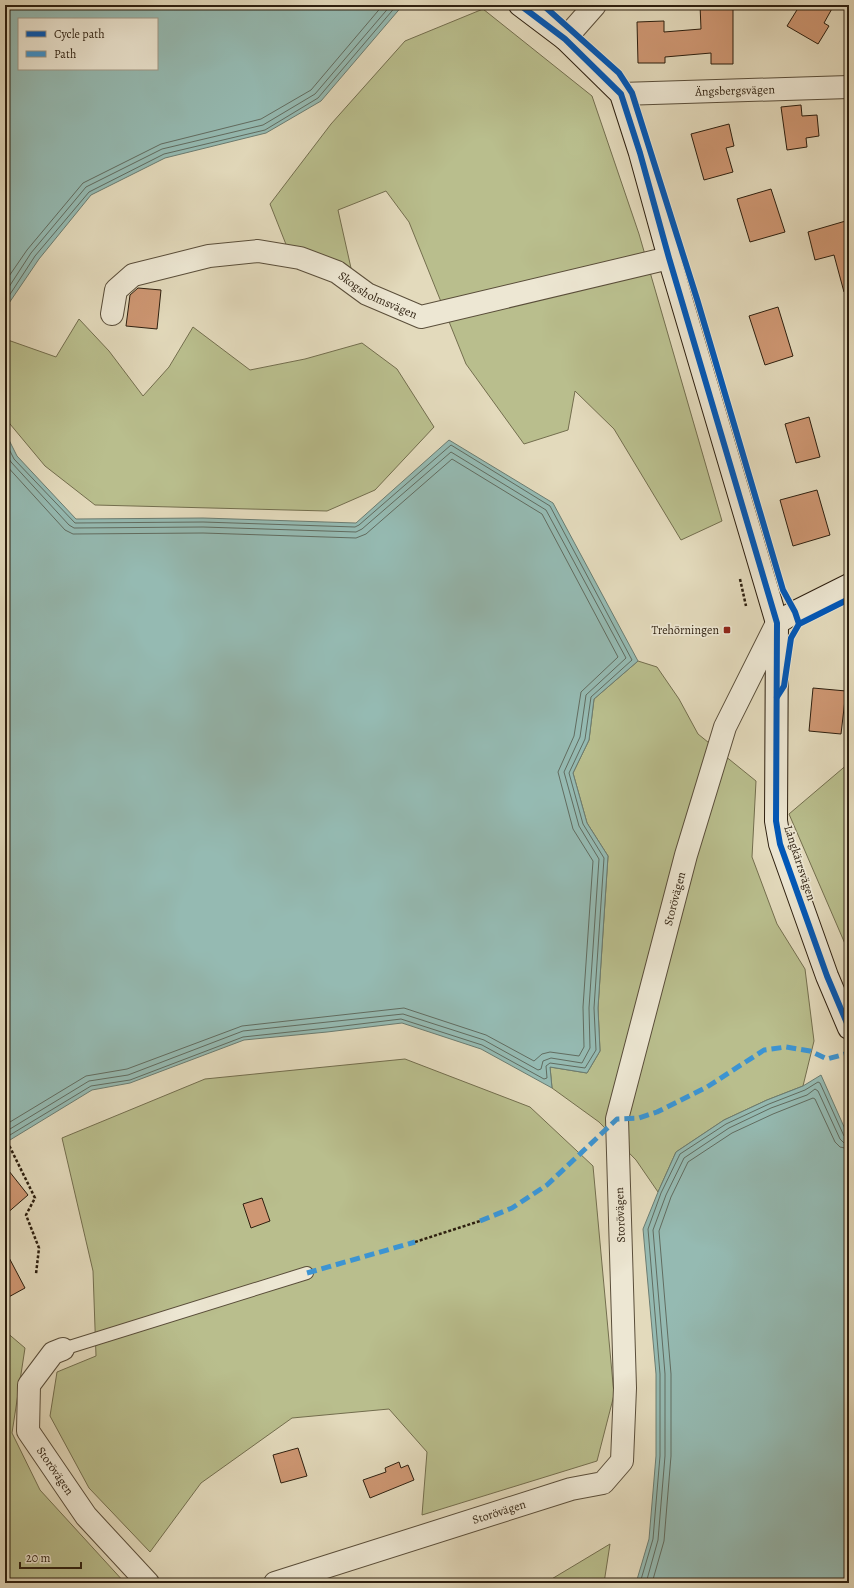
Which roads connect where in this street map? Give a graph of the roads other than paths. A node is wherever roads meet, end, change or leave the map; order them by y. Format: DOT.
graph roads {
  1 [pos="520,5"];
  2 [pos="595,5"];
  3 [pos="565,39"];
  4 [pos="849,87"];
  5 [pos="621,94"];
  6 [pos="669,258"];
  7 [pos="112,314"];
  8 [pos="849,585"];
  9 [pos="777,623"];
  10 [pos="849,1028"];
  11 [pos="307,1273"];
  12 [pos="63,1349"];
  13 [pos="148,1583"];
  14 [pos="275,1583"];
  1 -- 3 [label="street"];
  2 -- 3 [label="street"];
  3 -- 5 [label="street"];
  4 -- 5 [label="street, Ängsbergsvägen"];
  5 -- 6 [label="street, Långkärrsvägen"];
  6 -- 7 [label="street, Skogsholmsvägen"];
  6 -- 9 [label="street, Långkärrsvägen"];
  8 -- 9 [label="street"];
  9 -- 10 [label="street, Långkärrsvägen"];
  9 -- 14 [label="street, Storövägen"];
  11 -- 12 [label="lane"];
  12 -- 13 [label="street, Storövägen"];
}
